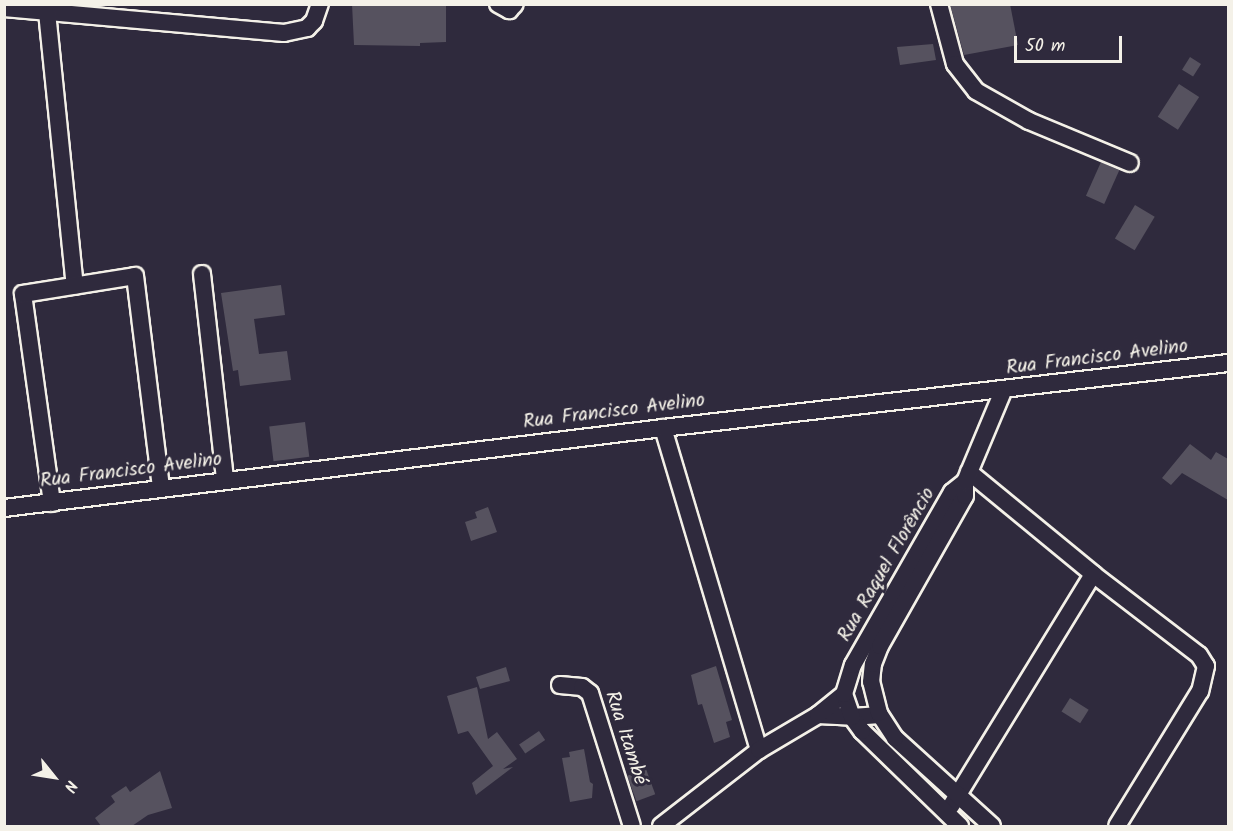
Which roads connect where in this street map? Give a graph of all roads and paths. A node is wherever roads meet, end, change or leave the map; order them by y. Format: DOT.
graph roads {
  1 [pos="320,4"];
  2 [pos="498,4"];
  3 [pos="515,4"];
  4 [pos="939,4"];
  5 [pos="4,8"];
  6 [pos="47,12"];
  7 [pos="1130,163"];
  8 [pos="202,274"];
  9 [pos="75,286"];
  10 [pos="1228,363"];
  11 [pos="1003,390"];
  12 [pos="663,428"];
  13 [pos="967,477"];
  14 [pos="225,480"];
  15 [pos="161,488"];
  16 [pos="52,503"];
  17 [pos="4,508"];
  18 [pos="1093,574"];
  19 [pos="560,685"];
  20 [pos="844,694"];
  21 [pos="818,715"];
  22 [pos="880,715"];
  23 [pos="852,717"];
  24 [pos="759,750"];
  25 [pos="958,797"];
  26 [pos="946,814"];
  27 [pos="632,826"];
  28 [pos="660,826"];
  29 [pos="960,826"];
  30 [pos="992,826"];
  31 [pos="1117,826"];
  1 -- 6 [label="street"];
  2 -- 3 [label="street"];
  4 -- 7 [label="street"];
  5 -- 6 [label="street"];
  6 -- 9 [label="street"];
  8 -- 14 [label="street"];
  9 -- 15 [label="street"];
  9 -- 16 [label="street"];
  10 -- 11 [label="street, Rua Francisco Avelino"];
  11 -- 12 [label="street, Rua Francisco Avelino"];
  11 -- 13 [label="street"];
  12 -- 14 [label="street, Rua Francisco Avelino"];
  12 -- 24 [label="street"];
  13 -- 18 [label="street"];
  13 -- 20 [label="street, Rua Raquel Florêncio"];
  13 -- 22 [label="street, Rua Raquel Florêncio"];
  14 -- 15 [label="street, Rua Francisco Avelino"];
  15 -- 16 [label="street, Rua Francisco Avelino"];
  16 -- 17 [label="street, Rua Francisco Avelino"];
  18 -- 25 [label="street"];
  18 -- 31 [label="street"];
  19 -- 27 [label="street, Rua Itambé"];
  20 -- 21 [label="street"];
  20 -- 23 [label="street"];
  21 -- 23 [label="street"];
  21 -- 24 [label="street"];
  22 -- 23 [label="street"];
  22 -- 25 [label="street, Rua Raquel Florêncio"];
  23 -- 26 [label="street"];
  24 -- 28 [label="street"];
  25 -- 26 [label="street"];
  25 -- 30 [label="street, Rua Raquel Florêncio"];
  26 -- 29 [label="street"];
}
